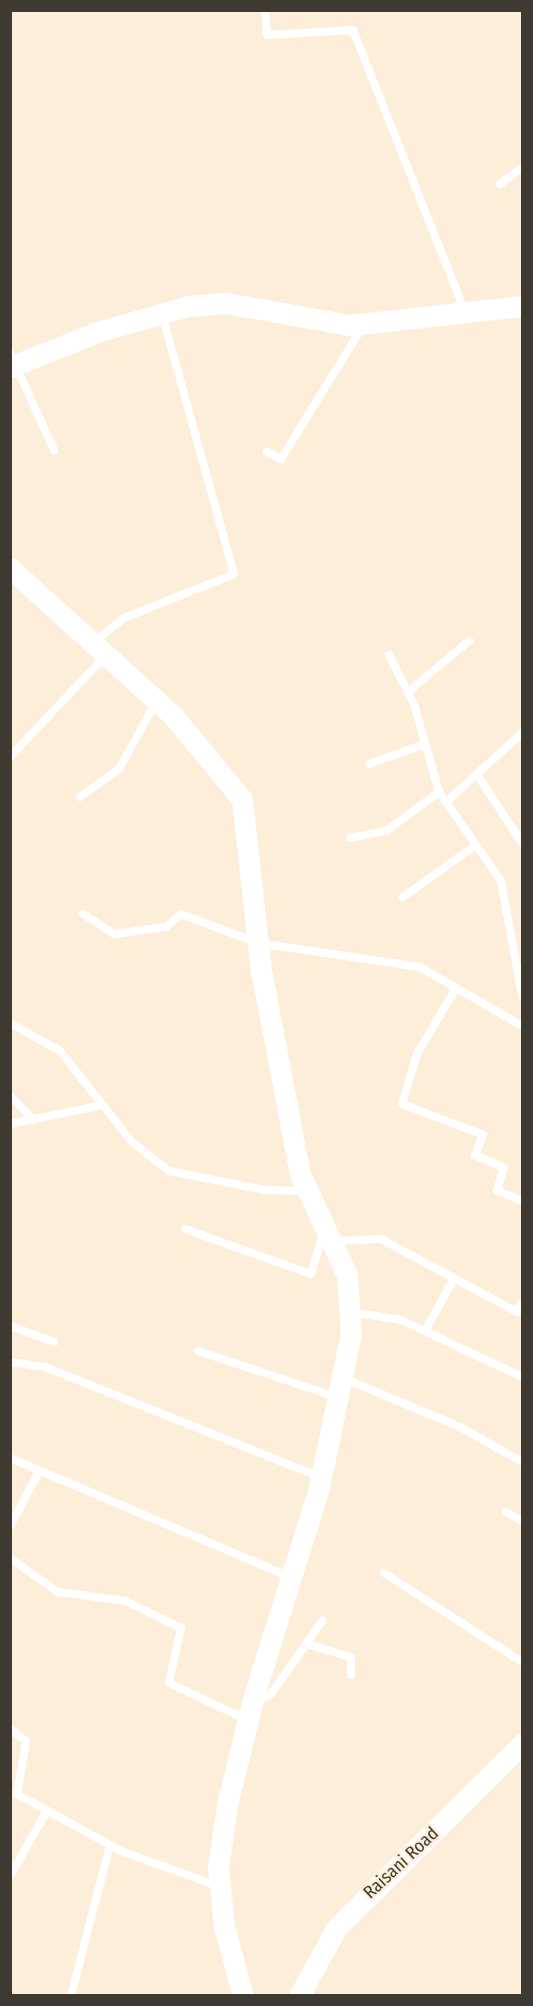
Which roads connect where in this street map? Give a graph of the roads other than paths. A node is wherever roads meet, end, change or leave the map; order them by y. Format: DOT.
graph roads {
  1 [pos="265,10"];
  2 [pos="522,168"];
  3 [pos="500,184"];
  4 [pos="522,306"];
  5 [pos="162,313"];
  6 [pos="466,314"];
  7 [pos="364,323"];
  8 [pos="14,361"];
  9 [pos="54,450"];
  10 [pos="267,452"];
  11 [pos="10,568"];
  12 [pos="469,641"];
  13 [pos="101,647"];
  14 [pos="390,655"];
  15 [pos="408,692"];
  16 [pos="156,700"];
  17 [pos="522,733"];
  18 [pos="425,744"];
  19 [pos="10,757"];
  20 [pos="369,764"];
  21 [pos="478,776"];
  22 [pos="439,792"];
  23 [pos="81,797"];
  24 [pos="446,802"];
  25 [pos="350,838"];
  26 [pos="522,843"];
  27 [pos="476,845"];
  28 [pos="403,897"];
  29 [pos="83,914"];
  30 [pos="258,943"];
  31 [pos="456,988"];
  32 [pos="522,995"];
  33 [pos="10,1023"];
  34 [pos="522,1026"];
  35 [pos="10,1096"];
  36 [pos="103,1105"];
  37 [pos="33,1119"];
  38 [pos="10,1124"];
  39 [pos="308,1191"];
  40 [pos="522,1201"];
  41 [pos="185,1229"];
  42 [pos="327,1235"];
  43 [pos="452,1282"];
  44 [pos="522,1303"];
  45 [pos="349,1312"];
  46 [pos="10,1326"];
  47 [pos="425,1331"];
  48 [pos="54,1342"];
  49 [pos="198,1351"];
  50 [pos="10,1362"];
  51 [pos="522,1377"];
  52 [pos="339,1388"];
  53 [pos="10,1458"];
  54 [pos="522,1462"];
  55 [pos="39,1472"];
  56 [pos="321,1477"];
  57 [pos="506,1512"];
  58 [pos="522,1521"];
  59 [pos="10,1526"];
  60 [pos="10,1558"];
  61 [pos="384,1573"];
  62 [pos="290,1577"];
  63 [pos="323,1620"];
  64 [pos="306,1644"];
  65 [pos="522,1662"];
  66 [pos="351,1675"];
  67 [pos="250,1712"];
  68 [pos="10,1729"];
  69 [pos="522,1744"];
  70 [pos="48,1811"];
  71 [pos="110,1845"];
  72 [pos="10,1876"];
  73 [pos="220,1886"];
  74 [pos="71,1995"];
  75 [pos="243,1995"];
  76 [pos="299,1995"];
  1 -- 6 [label="lane"];
  2 -- 3 [label="lane"];
  4 -- 6 [label="street"];
  5 -- 7 [label="street"];
  5 -- 8 [label="street"];
  5 -- 13 [label="lane"];
  6 -- 7 [label="street"];
  7 -- 10 [label="lane"];
  8 -- 9 [label="lane"];
  11 -- 13 [label="street"];
  12 -- 15 [label="lane"];
  13 -- 16 [label="street"];
  13 -- 19 [label="lane"];
  14 -- 15 [label="lane"];
  15 -- 18 [label="lane"];
  16 -- 23 [label="lane"];
  16 -- 30 [label="street"];
  17 -- 21 [label="lane"];
  18 -- 20 [label="lane"];
  18 -- 22 [label="lane"];
  21 -- 24 [label="lane"];
  21 -- 26 [label="lane"];
  22 -- 24 [label="lane"];
  22 -- 25 [label="lane"];
  24 -- 27 [label="lane"];
  27 -- 28 [label="lane"];
  27 -- 32 [label="lane"];
  29 -- 30 [label="lane"];
  30 -- 31 [label="lane"];
  30 -- 39 [label="street"];
  31 -- 34 [label="lane"];
  31 -- 40 [label="lane"];
  33 -- 36 [label="lane"];
  35 -- 37 [label="lane"];
  36 -- 37 [label="lane"];
  36 -- 39 [label="lane"];
  37 -- 38 [label="lane"];
  39 -- 42 [label="street"];
  41 -- 42 [label="lane"];
  42 -- 43 [label="lane"];
  42 -- 45 [label="street"];
  43 -- 44 [label="lane"];
  43 -- 47 [label="lane"];
  45 -- 47 [label="lane"];
  45 -- 52 [label="street"];
  46 -- 48 [label="lane"];
  47 -- 51 [label="lane"];
  49 -- 52 [label="lane"];
  50 -- 56 [label="lane"];
  52 -- 54 [label="lane"];
  52 -- 56 [label="street"];
  53 -- 55 [label="lane"];
  55 -- 59 [label="lane"];
  55 -- 62 [label="lane"];
  56 -- 62 [label="street"];
  57 -- 58 [label="lane"];
  60 -- 67 [label="lane"];
  61 -- 65 [label="lane"];
  62 -- 67 [label="street"];
  63 -- 64 [label="lane"];
  64 -- 66 [label="lane"];
  64 -- 67 [label="lane"];
  67 -- 73 [label="street"];
  68 -- 70 [label="lane"];
  69 -- 76 [label="street, Raisani Road"];
  70 -- 71 [label="lane"];
  70 -- 72 [label="lane"];
  71 -- 73 [label="lane"];
  71 -- 74 [label="lane"];
  73 -- 75 [label="street"];
}
